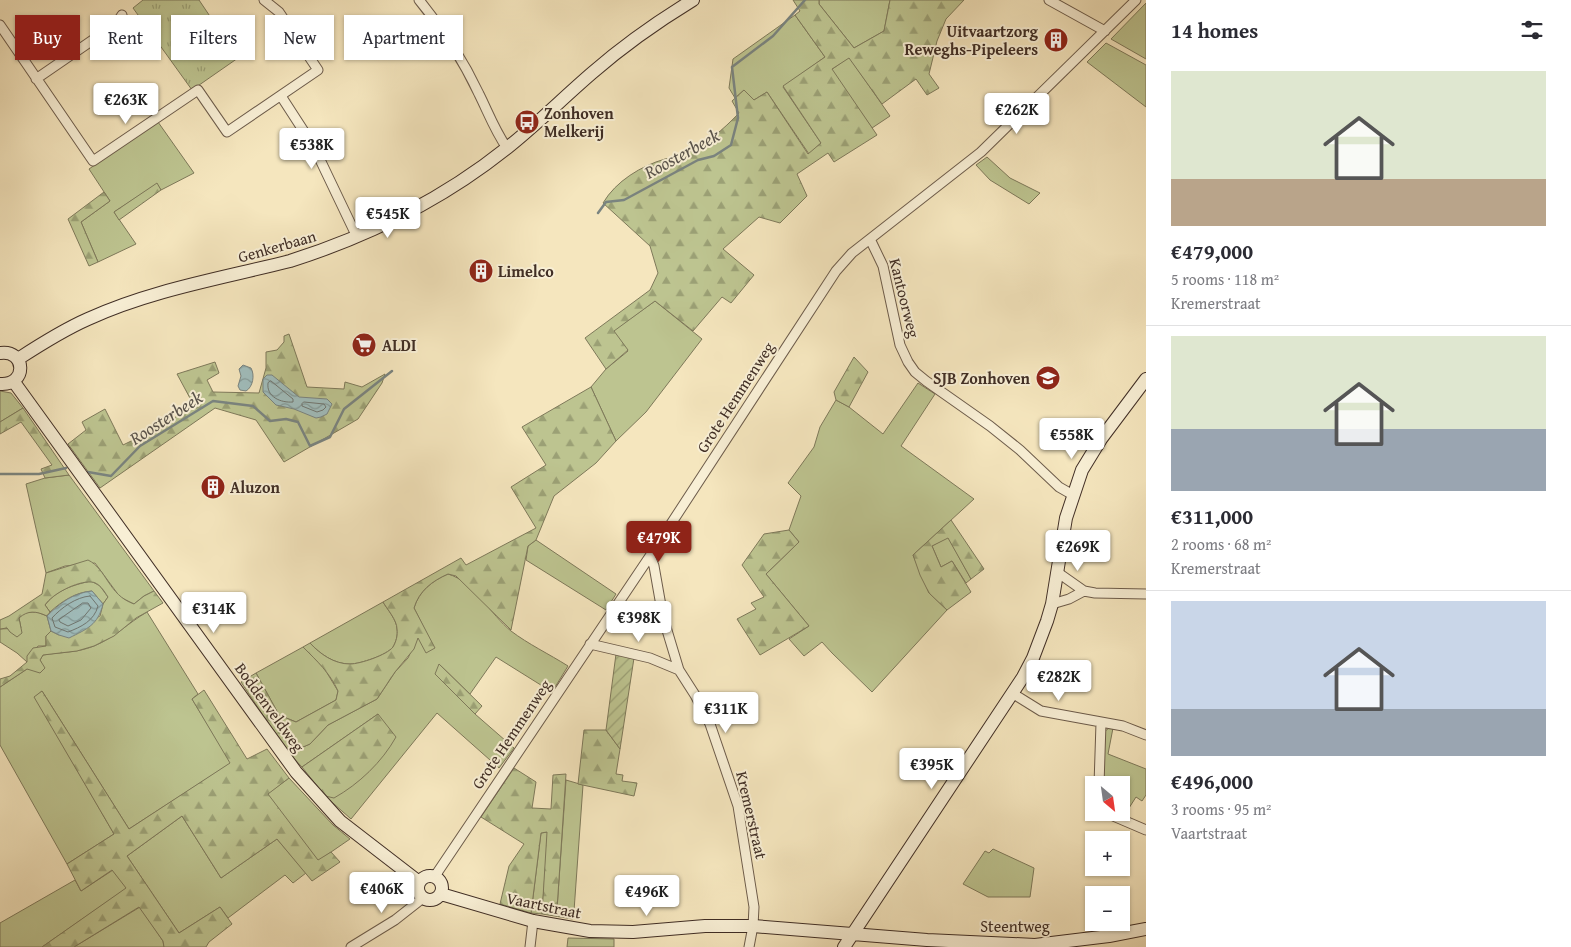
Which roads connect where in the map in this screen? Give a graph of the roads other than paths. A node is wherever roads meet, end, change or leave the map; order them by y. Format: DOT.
graph roads {
  1 [pos="264,0"];
  2 [pos="419,0"];
  3 [pos="693,0"];
  4 [pos="1049,0"];
  5 [pos="1136,0"];
  6 [pos="0,25"];
  7 [pos="1105,31"];
  8 [pos="90,42"];
  9 [pos="36,79"];
  10 [pos="280,96"];
  11 [pos="507,148"];
  12 [pos="357,238"];
  13 [pos="870,239"];
  14 [pos="0,353"];
  15 [pos="18,359"];
  16 [pos="1146,379"];
  17 [pos="14,382"];
  18 [pos="0,384"];
  19 [pos="1073,495"];
  20 [pos="650,556"];
  21 [pos="1057,572"];
  22 [pos="1084,591"];
  23 [pos="1146,594"];
  24 [pos="1052,604"];
  25 [pos="590,644"];
  26 [pos="679,670"];
  27 [pos="1012,693"];
  28 [pos="1100,723"];
  29 [pos="1146,735"];
  30 [pos="1099,776"];
  31 [pos="1125,821"];
  32 [pos="1146,830"];
  33 [pos="435,876"];
  34 [pos="419,882"];
  35 [pos="441,894"];
  36 [pos="423,898"];
  37 [pos="533,921"];
  38 [pos="754,926"];
  39 [pos="1146,929"];
  40 [pos="852,935"];
  41 [pos="351,947"];
  42 [pos="530,947"];
  43 [pos="749,947"];
  44 [pos="844,947"];
  1 -- 10 [label="street"];
  2 -- 11 [label="street"];
  3 -- 11 [label="street, Genkerbaan"];
  4 -- 7 [label="street"];
  5 -- 7 [label="street, Grote Hemmenweg"];
  6 -- 9 [label="street"];
  7 -- 13 [label="street, Grote Hemmenweg"];
  8 -- 9 [label="street"];
  9 -- 10 [label="street"];
  10 -- 12 [label="street"];
  11 -- 12 [label="street, Genkerbaan"];
  12 -- 15 [label="street, Genkerbaan"];
  13 -- 19 [label="street, Kantoorweg"];
  13 -- 20 [label="street, Grote Hemmenweg"];
  14 -- 15 [label="street"];
  15 -- 17 [label="street"];
  16 -- 19 [label="street"];
  17 -- 18 [label="street"];
  17 -- 34 [label="street, Boddenveldweg"];
  19 -- 21 [label="street"];
  20 -- 25 [label="street, Grote Hemmenweg"];
  20 -- 26 [label="street, Kremerstraat"];
  21 -- 22 [label="street"];
  21 -- 24 [label="street"];
  22 -- 23 [label="street"];
  22 -- 24 [label="street"];
  24 -- 27 [label="street"];
  25 -- 26 [label="street"];
  25 -- 33 [label="street, Grote Hemmenweg"];
  26 -- 38 [label="street, Kremerstraat"];
  27 -- 28 [label="street"];
  27 -- 40 [label="street"];
  28 -- 29 [label="street"];
  28 -- 30 [label="street"];
  31 -- 32 [label="street"];
  33 -- 34 [label="street"];
  33 -- 35 [label="street"];
  34 -- 36 [label="street"];
  35 -- 36 [label="street"];
  35 -- 37 [label="street, Vaartstraat"];
  36 -- 41 [label="street"];
  37 -- 38 [label="street, Vaartstraat"];
  37 -- 42 [label="street"];
  38 -- 40 [label="street, Vaartstraat"];
  38 -- 43 [label="street, Kremerstraat"];
  39 -- 40 [label="street, Steentweg"];
  40 -- 44 [label="street"];
}
